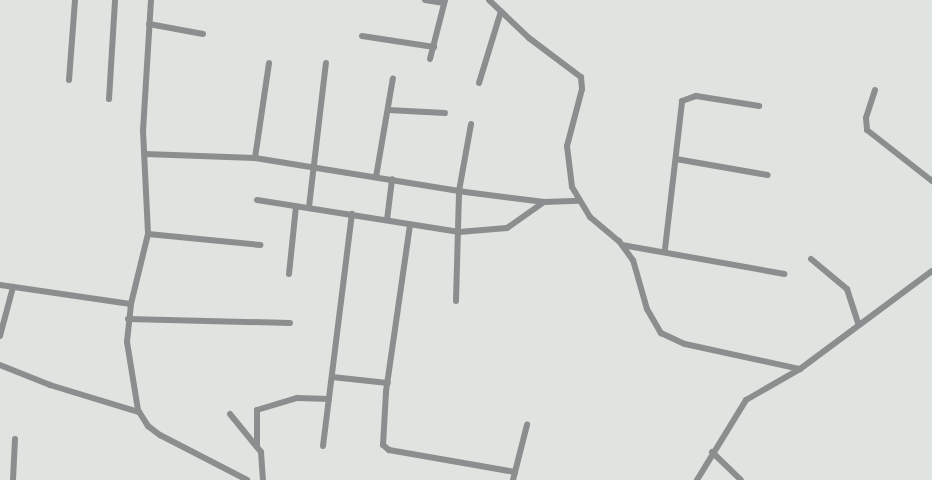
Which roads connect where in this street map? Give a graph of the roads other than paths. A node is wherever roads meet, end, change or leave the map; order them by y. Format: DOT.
graph roads {
  1 [pos="75,0"];
  2 [pos="115,0"];
  3 [pos="151,0"];
  4 [pos="425,0"];
  5 [pos="489,0"];
  6 [pos="444,2"];
  7 [pos="501,11"];
  8 [pos="150,24"];
  9 [pos="202,33"];
  10 [pos="362,36"];
  11 [pos="434,47"];
  12 [pos="430,59"];
  13 [pos="269,63"];
  14 [pos="326,63"];
  15 [pos="393,78"];
  16 [pos="69,80"];
  17 [pos="479,83"];
  18 [pos="875,90"];
  19 [pos="109,99"];
  20 [pos="759,106"];
  21 [pos="388,110"];
  22 [pos="445,113"];
  23 [pos="471,124"];
  24 [pos="145,154"];
  25 [pos="255,158"];
  26 [pos="676,159"];
  27 [pos="314,166"];
  28 [pos="768,175"];
  29 [pos="376,177"];
  30 [pos="392,179"];
  31 [pos="932,181"];
  32 [pos="459,191"];
  33 [pos="257,200"];
  34 [pos="579,201"];
  35 [pos="544,202"];
  36 [pos="296,206"];
  37 [pos="309,207"];
  38 [pos="352,214"];
  39 [pos="387,220"];
  40 [pos="410,225"];
  41 [pos="459,232"];
  42 [pos="148,234"];
  43 [pos="622,244"];
  44 [pos="260,245"];
  45 [pos="665,249"];
  46 [pos="811,259"];
  47 [pos="932,271"];
  48 [pos="289,274"];
  49 [pos="784,274"];
  50 [pos="0,285"];
  51 [pos="13,287"];
  52 [pos="456,301"];
  53 [pos="131,304"];
  54 [pos="128,319"];
  55 [pos="290,323"];
  56 [pos="858,323"];
  57 [pos="0,336"];
  58 [pos="0,365"];
  59 [pos="800,369"];
  60 [pos="332,377"];
  61 [pos="387,383"];
  62 [pos="329,399"];
  63 [pos="139,412"];
  64 [pos="230,414"];
  65 [pos="527,424"];
  66 [pos="15,439"];
  67 [pos="257,446"];
  68 [pos="323,446"];
  69 [pos="712,452"];
  70 [pos="514,472"];
  71 [pos="13,480"];
  72 [pos="247,480"];
  73 [pos="263,480"];
  74 [pos="513,480"];
  75 [pos="697,480"];
  76 [pos="741,480"];
  1 -- 16 [label="street"];
  2 -- 19 [label="street"];
  3 -- 8 [label="street"];
  4 -- 6 [label="street"];
  5 -- 7 [label="street"];
  6 -- 11 [label="street"];
  7 -- 17 [label="street"];
  7 -- 34 [label="street"];
  8 -- 9 [label="street"];
  8 -- 24 [label="street"];
  10 -- 11 [label="street"];
  11 -- 12 [label="street"];
  13 -- 25 [label="street"];
  14 -- 27 [label="street"];
  15 -- 21 [label="street"];
  18 -- 31 [label="street"];
  20 -- 26 [label="street"];
  21 -- 22 [label="street"];
  21 -- 29 [label="street"];
  23 -- 32 [label="street"];
  24 -- 25 [label="street"];
  24 -- 42 [label="street"];
  25 -- 27 [label="street"];
  26 -- 28 [label="street"];
  26 -- 45 [label="street"];
  27 -- 29 [label="street"];
  27 -- 37 [label="street"];
  29 -- 30 [label="street"];
  30 -- 32 [label="street"];
  30 -- 39 [label="street"];
  32 -- 35 [label="street"];
  32 -- 41 [label="street"];
  33 -- 36 [label="street"];
  34 -- 35 [label="street"];
  34 -- 43 [label="street"];
  35 -- 41 [label="street"];
  36 -- 37 [label="street"];
  36 -- 48 [label="street"];
  37 -- 38 [label="street"];
  38 -- 39 [label="street"];
  38 -- 60 [label="street"];
  39 -- 40 [label="street"];
  40 -- 41 [label="street"];
  40 -- 61 [label="street"];
  41 -- 52 [label="street"];
  42 -- 44 [label="street"];
  42 -- 53 [label="street"];
  43 -- 45 [label="street"];
  43 -- 59 [label="street"];
  45 -- 49 [label="street"];
  46 -- 56 [label="street"];
  47 -- 56 [label="street"];
  50 -- 51 [label="street"];
  51 -- 53 [label="street"];
  51 -- 57 [label="street"];
  53 -- 54 [label="street"];
  54 -- 55 [label="street"];
  54 -- 63 [label="street"];
  56 -- 59 [label="street"];
  58 -- 63 [label="street"];
  59 -- 69 [label="street"];
  60 -- 61 [label="street"];
  60 -- 62 [label="street"];
  61 -- 70 [label="street"];
  62 -- 67 [label="street"];
  62 -- 68 [label="street"];
  63 -- 72 [label="street"];
  64 -- 67 [label="street"];
  65 -- 70 [label="street"];
  66 -- 71 [label="street"];
  67 -- 73 [label="street"];
  69 -- 75 [label="street"];
  69 -- 76 [label="street"];
  70 -- 74 [label="street"];
}
